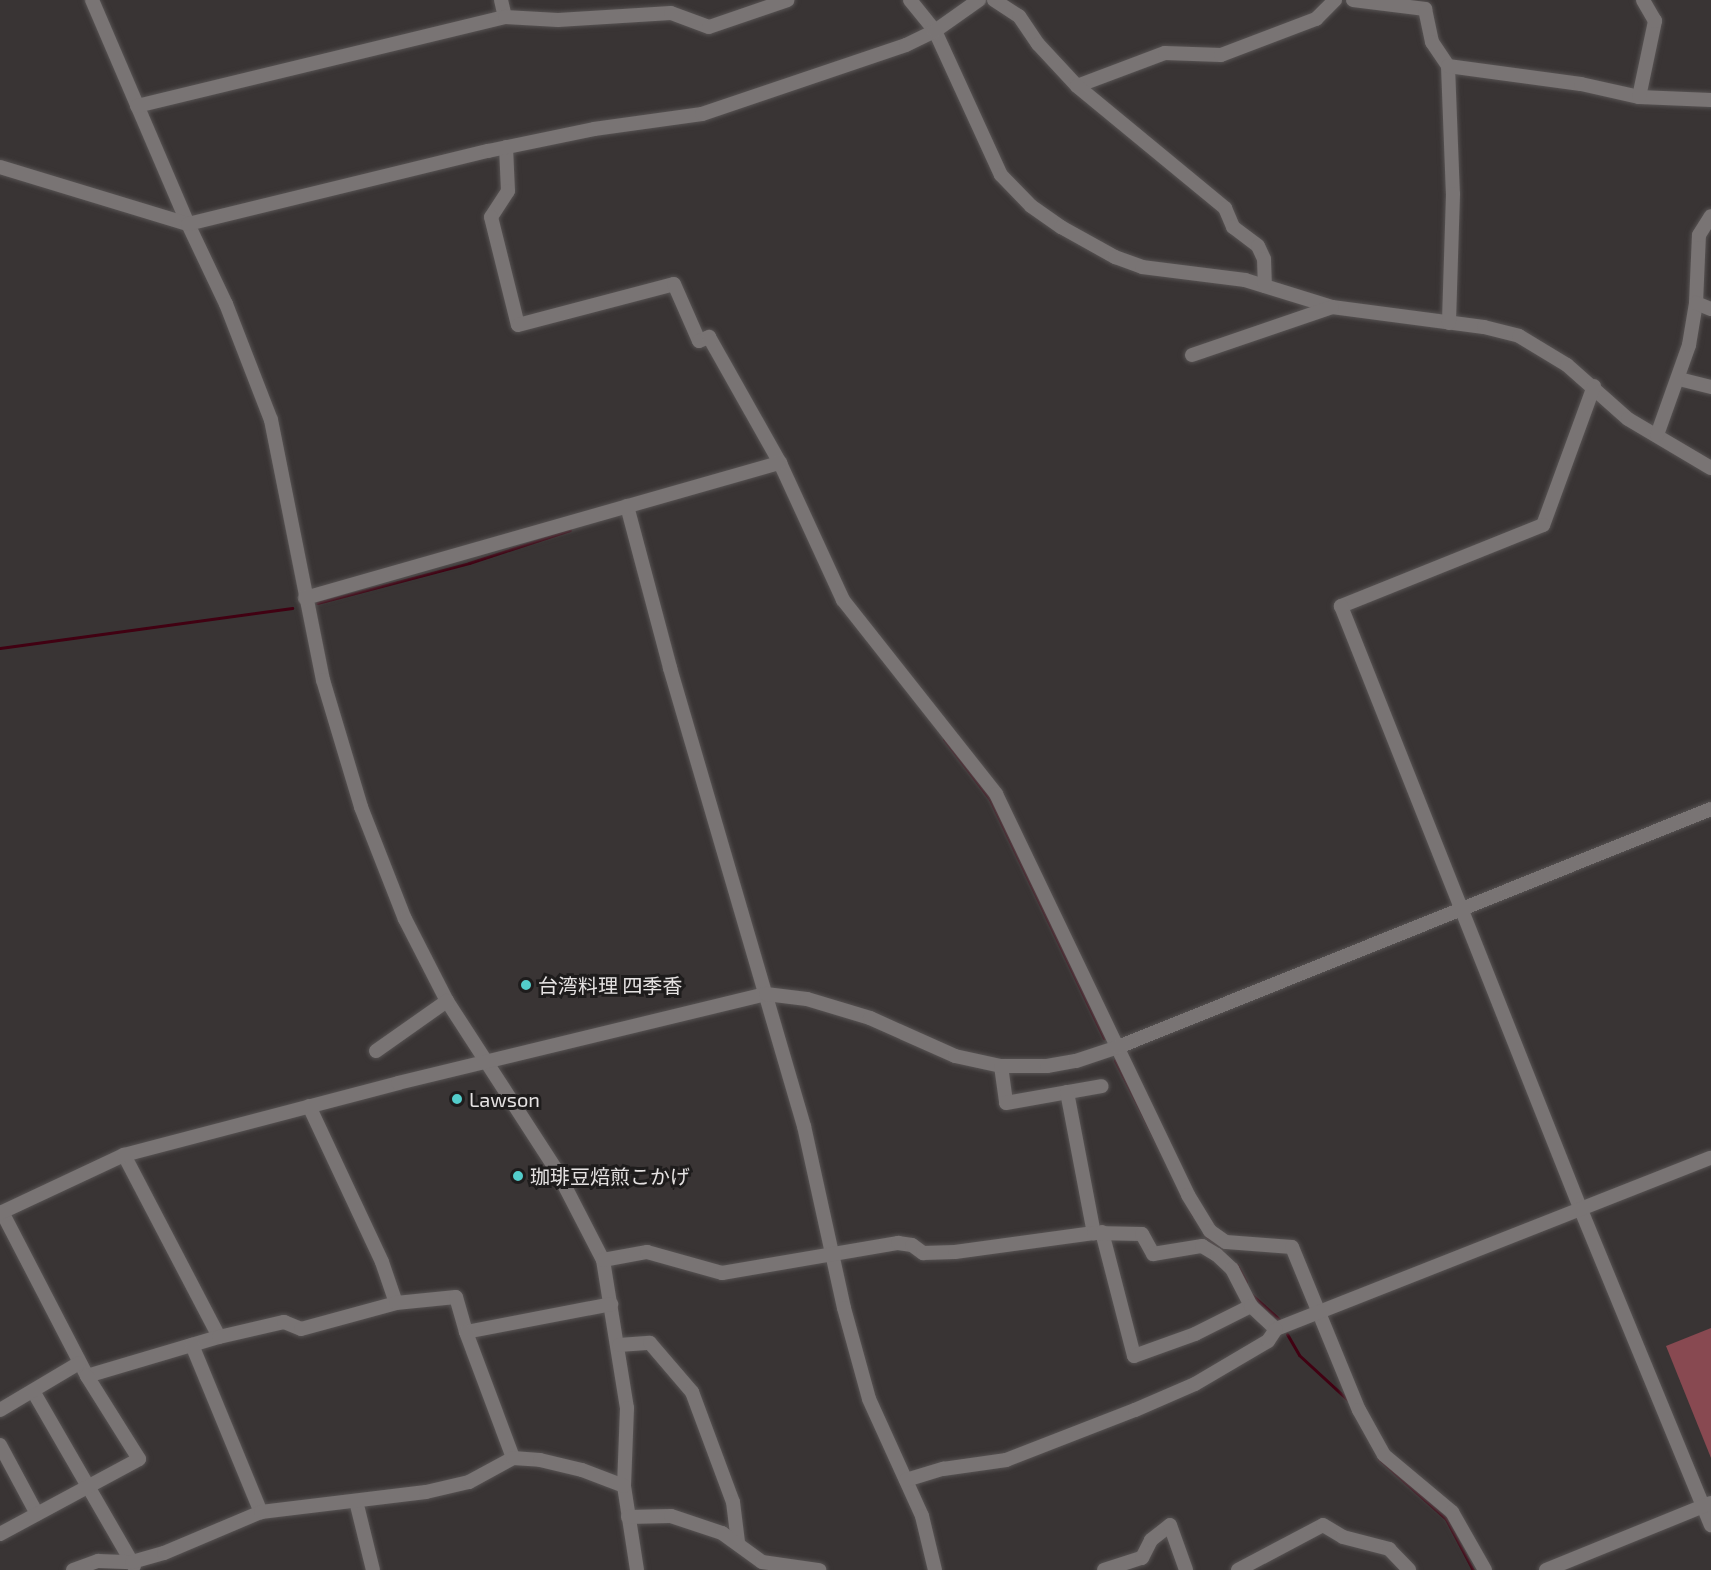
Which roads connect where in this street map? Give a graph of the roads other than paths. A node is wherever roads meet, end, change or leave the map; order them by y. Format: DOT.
graph roads {
  1 [pos="92,0"];
  2 [pos="501,0"];
  3 [pos="788,0"];
  4 [pos="910,0"];
  5 [pos="979,0"];
  6 [pos="994,0"];
  7 [pos="1335,0"];
  8 [pos="1353,0"];
  9 [pos="1643,0"];
  10 [pos="1404,3"];
  11 [pos="670,6"];
  12 [pos="505,17"];
  13 [pos="935,31"];
  14 [pos="1448,66"];
  15 [pos="1077,86"];
  16 [pos="1639,96"];
  17 [pos="1711,100"];
  18 [pos="137,106"];
  19 [pos="506,147"];
  20 [pos="0,167"];
  21 [pos="1711,216"];
  22 [pos="188,224"];
  23 [pos="1265,286"];
  24 [pos="1696,303"];
  25 [pos="1332,307"];
  26 [pos="1711,309"];
  27 [pos="1449,323"];
  28 [pos="1192,355"];
  29 [pos="1679,379"];
  30 [pos="1594,386"];
  31 [pos="1711,387"];
  32 [pos="1657,435"];
  33 [pos="780,463"];
  34 [pos="1711,468"];
  35 [pos="627,506"];
  36 [pos="305,598"];
  37 [pos="1711,809"];
  38 [pos="1461,910"];
  39 [pos="766,994"];
  40 [pos="447,1001"];
  41 [pos="1118,1047"];
  42 [pos="376,1051"];
  43 [pos="488,1061"];
  44 [pos="1001,1066"];
  45 [pos="1102,1086"];
  46 [pos="1067,1092"];
  47 [pos="309,1106"];
  48 [pos="124,1155"];
  49 [pos="1711,1158"];
  50 [pos="1581,1210"];
  51 [pos="1,1212"];
  52 [pos="1098,1232"];
  53 [pos="835,1255"];
  54 [pos="603,1260"];
  55 [pos="396,1303"];
  56 [pos="611,1304"];
  57 [pos="1251,1306"];
  58 [pos="1319,1313"];
  59 [pos="1276,1329"];
  60 [pos="466,1332"];
  61 [pos="219,1337"];
  62 [pos="192,1345"];
  63 [pos="619,1346"];
  64 [pos="79,1363"];
  65 [pos="87,1376"];
  66 [pos="33,1391"];
  67 [pos="0,1410"];
  68 [pos="0,1445"];
  69 [pos="513,1458"];
  70 [pos="906,1480"];
  71 [pos="89,1485"];
  72 [pos="624,1486"];
  73 [pos="356,1501"];
  74 [pos="1707,1505"];
  75 [pos="261,1512"];
  76 [pos="37,1514"];
  77 [pos="628,1517"];
  78 [pos="1711,1525"];
  79 [pos="0,1534"];
  80 [pos="738,1542"];
  81 [pos="134,1566"];
  82 [pos="73,1570"];
  83 [pos="373,1570"];
  84 [pos="636,1570"];
  85 [pos="819,1570"];
  86 [pos="935,1570"];
  87 [pos="1104,1570"];
  88 [pos="1186,1570"];
  89 [pos="1238,1570"];
  90 [pos="1409,1570"];
  91 [pos="1485,1570"];
  92 [pos="1546,1570"];
  1 -- 18 [label="street"];
  2 -- 12 [label="street"];
  3 -- 11 [label="street"];
  4 -- 13 [label="street"];
  5 -- 13 [label="street"];
  6 -- 15 [label="street"];
  7 -- 15 [label="street"];
  8 -- 10 [label="street"];
  9 -- 16 [label="street"];
  10 -- 14 [label="street"];
  11 -- 12 [label="street"];
  12 -- 18 [label="street"];
  13 -- 19 [label="street"];
  13 -- 23 [label="street"];
  14 -- 16 [label="street"];
  14 -- 27 [label="street"];
  15 -- 23 [label="street"];
  16 -- 17 [label="street"];
  18 -- 22 [label="street"];
  19 -- 22 [label="street"];
  19 -- 33 [label="street"];
  20 -- 22 [label="street"];
  21 -- 24 [label="street"];
  22 -- 36 [label="street"];
  23 -- 25 [label="street"];
  24 -- 26 [label="street"];
  24 -- 29 [label="street"];
  25 -- 27 [label="street"];
  25 -- 28 [label="street"];
  27 -- 30 [label="street"];
  29 -- 31 [label="street"];
  29 -- 32 [label="street"];
  30 -- 32 [label="street"];
  30 -- 38 [label="street"];
  32 -- 34 [label="street"];
  33 -- 35 [label="street"];
  33 -- 41 [label="street"];
  35 -- 36 [label="street"];
  35 -- 39 [label="street"];
  36 -- 40 [label="street"];
  37 -- 38 [label="street"];
  38 -- 41 [label="street"];
  38 -- 50 [label="street"];
  39 -- 43 [label="street"];
  39 -- 44 [label="street"];
  39 -- 53 [label="street"];
  40 -- 42 [label="street"];
  40 -- 43 [label="street"];
  41 -- 44 [label="street"];
  41 -- 58 [label="street"];
  43 -- 47 [label="street"];
  43 -- 54 [label="street"];
  44 -- 46 [label="street"];
  45 -- 46 [label="street"];
  46 -- 52 [label="street"];
  47 -- 48 [label="street"];
  47 -- 55 [label="street"];
  48 -- 51 [label="street"];
  48 -- 61 [label="street"];
  49 -- 50 [label="street"];
  50 -- 58 [label="street"];
  50 -- 74 [label="street"];
  51 -- 64 [label="street"];
  52 -- 53 [label="street"];
  52 -- 57 [label="street"];
  52 -- 57 [label="street"];
  53 -- 54 [label="street"];
  53 -- 70 [label="street"];
  54 -- 56 [label="street"];
  55 -- 60 [label="street"];
  55 -- 61 [label="street"];
  56 -- 60 [label="street"];
  56 -- 63 [label="street"];
  57 -- 59 [label="street"];
  58 -- 59 [label="street"];
  58 -- 91 [label="street"];
  59 -- 70 [label="street"];
  60 -- 69 [label="street"];
  61 -- 62 [label="street"];
  62 -- 65 [label="street"];
  62 -- 75 [label="street"];
  63 -- 72 [label="street"];
  63 -- 80 [label="street"];
  64 -- 65 [label="street"];
  64 -- 66 [label="street"];
  65 -- 71 [label="street"];
  66 -- 67 [label="street"];
  66 -- 71 [label="street"];
  68 -- 76 [label="street"];
  69 -- 72 [label="street"];
  69 -- 73 [label="street"];
  70 -- 86 [label="street"];
  71 -- 76 [label="street"];
  71 -- 81 [label="street"];
  72 -- 77 [label="street"];
  73 -- 75 [label="street"];
  73 -- 83 [label="street"];
  74 -- 78 [label="street"];
  74 -- 92 [label="street"];
  75 -- 81 [label="street"];
  76 -- 79 [label="street"];
  77 -- 80 [label="street"];
  77 -- 84 [label="street"];
  80 -- 85 [label="street"];
  81 -- 82 [label="street"];
  87 -- 88 [label="street"];
  89 -- 90 [label="street"];
}
